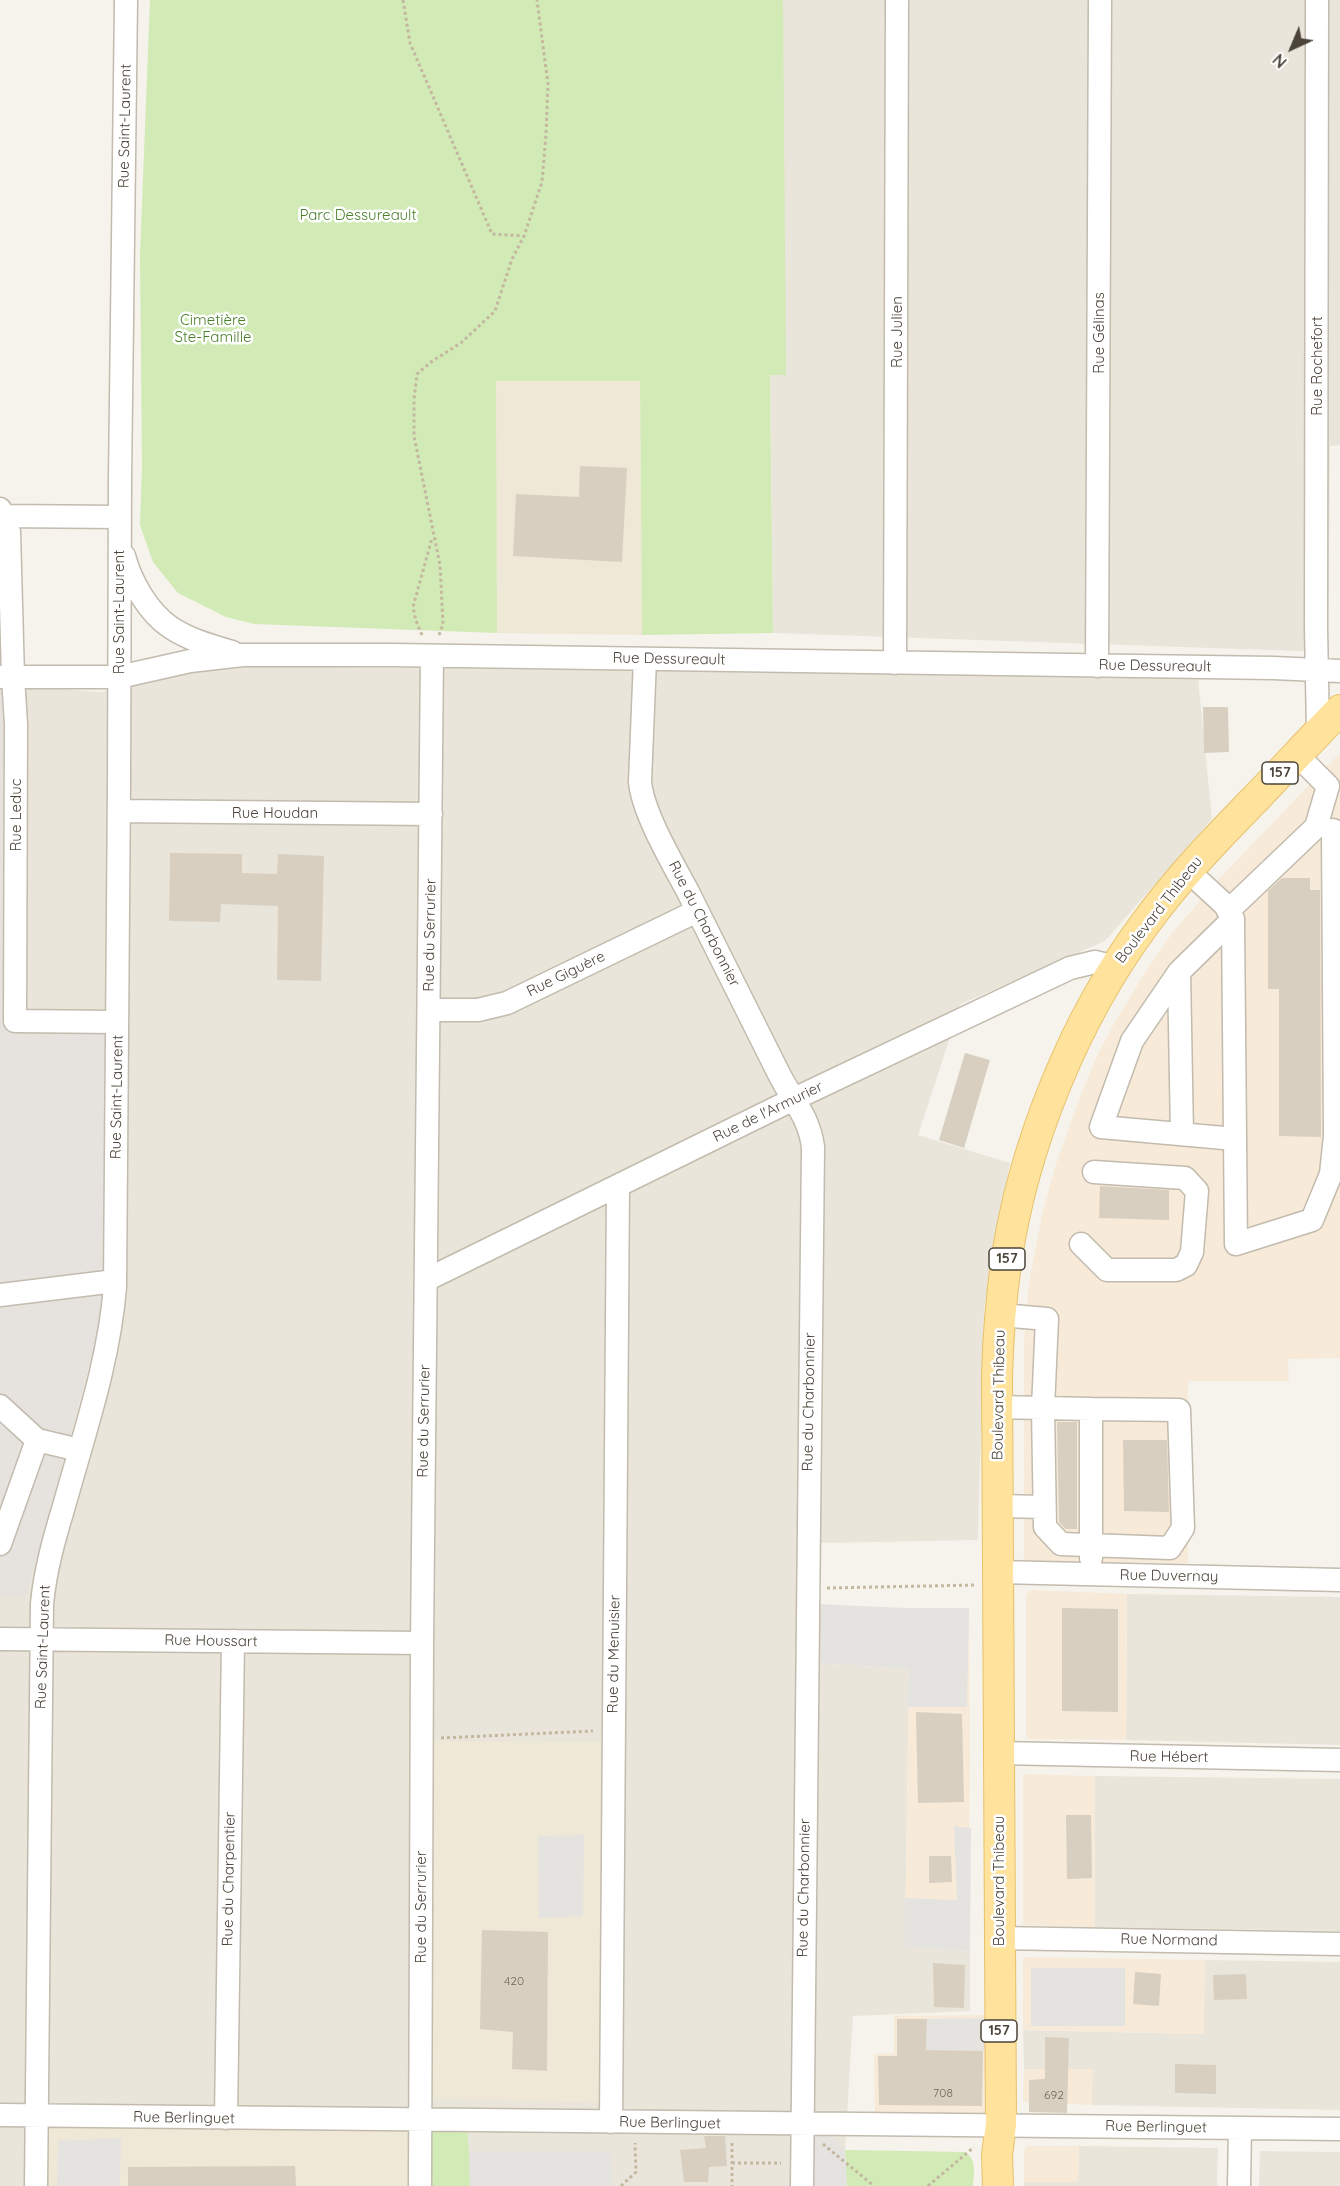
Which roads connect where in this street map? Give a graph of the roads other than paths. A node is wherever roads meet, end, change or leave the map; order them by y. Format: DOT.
graph roads {
  1 [pos="126,0"];
  2 [pos="897,0"];
  3 [pos="1100,0"];
  4 [pos="1317,0"];
  5 [pos="1,512"];
  6 [pos="120,528"];
  7 [pos="432,644"];
  8 [pos="243,655"];
  9 [pos="645,659"];
  10 [pos="896,663"];
  11 [pos="1097,666"];
  12 [pos="1317,670"];
  13 [pos="1340,671"];
  14 [pos="6,677"];
  15 [pos="119,677"];
  16 [pos="1340,710"];
  17 [pos="1318,732"];
  18 [pos="1297,755"];
  19 [pos="119,811"];
  20 [pos="431,814"];
  21 [pos="1329,829"];
  22 [pos="1187,870"];
  23 [pos="697,911"];
  24 [pos="1230,915"];
  25 [pos="1115,967"];
  26 [pos="1179,972"];
  27 [pos="429,1011"];
  28 [pos="117,1022"];
  29 [pos="794,1099"];
  30 [pos="1182,1134"];
  31 [pos="1235,1139"];
  32 [pos="1094,1172"];
  33 [pos="618,1186"];
  34 [pos="1082,1244"];
  35 [pos="426,1280"];
  36 [pos="115,1281"];
  37 [pos="0,1295"];
  38 [pos="1001,1315"];
  39 [pos="0,1406"];
  40 [pos="997,1407"];
  41 [pos="1043,1408"];
  42 [pos="1091,1409"];
  43 [pos="37,1440"];
  44 [pos="79,1450"];
  45 [pos="998,1506"];
  46 [pos="1044,1507"];
  47 [pos="0,1544"];
  48 [pos="1092,1545"];
  49 [pos="998,1572"];
  50 [pos="1090,1575"];
  51 [pos="1340,1580"];
  52 [pos="0,1639"];
  53 [pos="41,1639"];
  54 [pos="233,1641"];
  55 [pos="422,1643"];
  56 [pos="999,1753"];
  57 [pos="1340,1760"];
  58 [pos="999,1938"];
  59 [pos="1340,1944"];
  60 [pos="0,2115"];
  61 [pos="36,2116"];
  62 [pos="226,2118"];
  63 [pos="420,2120"];
  64 [pos="611,2122"];
  65 [pos="802,2124"];
  66 [pos="1001,2124"];
  67 [pos="1240,2128"];
  68 [pos="1340,2129"];
  69 [pos="36,2186"];
  70 [pos="420,2186"];
  71 [pos="802,2186"];
  72 [pos="998,2186"];
  73 [pos="1239,2186"];
  1 -- 6 [label="street, Rue Saint-Laurent"];
  2 -- 10 [label="street, Rue Julien"];
  3 -- 11 [label="street, Rue Gélinas"];
  4 -- 12 [label="street, Rue Rochefort"];
  5 -- 6 [label="street"];
  5 -- 14 [label="street, Rue Leduc"];
  6 -- 8 [label="street"];
  6 -- 15 [label="street, Rue Saint-Laurent"];
  7 -- 8 [label="street, Rue Dessureault"];
  7 -- 9 [label="street, Rue Dessureault"];
  7 -- 20 [label="street, Rue du Serrurier"];
  8 -- 15 [label="street, Rue Dessureault"];
  9 -- 10 [label="street, Rue Dessureault"];
  9 -- 23 [label="street, Rue du Charbonnier"];
  10 -- 11 [label="street, Rue Dessureault"];
  11 -- 12 [label="street, Rue Dessureault"];
  12 -- 13 [label="street, Rue Dessureault"];
  12 -- 17 [label="street, Rue Rochefort"];
  14 -- 15 [label="street, Rue Dessureault"];
  14 -- 28 [label="street, Rue Leduc"];
  15 -- 19 [label="street, Rue Saint-Laurent"];
  16 -- 17 [label="main road, Boulevard Thibeau / 157"];
  17 -- 18 [label="main road, Boulevard Thibeau / 157"];
  18 -- 21 [label="street"];
  18 -- 22 [label="main road, Boulevard Thibeau / 157"];
  19 -- 20 [label="street, Rue Houdan"];
  19 -- 28 [label="street, Rue Saint-Laurent"];
  20 -- 27 [label="street, Rue du Serrurier"];
  21 -- 24 [label="street"];
  21 -- 31 [label="street"];
  22 -- 24 [label="street"];
  22 -- 25 [label="main road, Boulevard Thibeau / 157"];
  23 -- 27 [label="street, Rue Giguère"];
  23 -- 29 [label="street, Rue du Charbonnier"];
  24 -- 26 [label="street"];
  24 -- 31 [label="street"];
  25 -- 29 [label="street, Rue de l'Armurier"];
  25 -- 38 [label="main road, Boulevard Thibeau / 157"];
  26 -- 30 [label="street"];
  26 -- 30 [label="street"];
  27 -- 35 [label="street, Rue du Serrurier"];
  28 -- 36 [label="street, Rue Saint-Laurent"];
  29 -- 33 [label="street, Rue de l'Armurier"];
  29 -- 65 [label="street, Rue du Charbonnier"];
  30 -- 31 [label="street"];
  32 -- 34 [label="street"];
  33 -- 35 [label="street, Rue de l'Armurier"];
  33 -- 64 [label="street, Rue du Menuisier"];
  35 -- 55 [label="street, Rue du Serrurier"];
  36 -- 37 [label="street"];
  36 -- 44 [label="street, Rue Saint-Laurent"];
  38 -- 40 [label="main road, Boulevard Thibeau / 157"];
  38 -- 41 [label="street"];
  39 -- 43 [label="street"];
  40 -- 41 [label="street"];
  40 -- 45 [label="main road, Boulevard Thibeau / 157"];
  41 -- 42 [label="street"];
  41 -- 46 [label="street"];
  42 -- 48 [label="street"];
  42 -- 48 [label="street"];
  43 -- 44 [label="street"];
  43 -- 47 [label="street"];
  44 -- 53 [label="street, Rue Saint-Laurent"];
  45 -- 46 [label="street"];
  45 -- 49 [label="main road, Boulevard Thibeau / 157"];
  46 -- 48 [label="street"];
  48 -- 50 [label="street"];
  49 -- 50 [label="street, Rue Duvernay"];
  49 -- 56 [label="main road, Boulevard Thibeau / 157"];
  50 -- 51 [label="street, Rue Duvernay"];
  52 -- 53 [label="street, Rue Houssart"];
  53 -- 54 [label="street, Rue Houssart"];
  53 -- 61 [label="street, Rue Saint-Laurent"];
  54 -- 55 [label="street, Rue Houssart"];
  54 -- 62 [label="street, Rue du Charpentier"];
  55 -- 63 [label="street, Rue du Serrurier"];
  56 -- 57 [label="street, Rue Hébert"];
  56 -- 58 [label="main road, Boulevard Thibeau / 157"];
  58 -- 59 [label="street, Rue Normand"];
  58 -- 66 [label="main road, Boulevard Thibeau / 157"];
  60 -- 61 [label="street, Rue Berlinguet"];
  61 -- 62 [label="street, Rue Berlinguet"];
  61 -- 69 [label="street, Rue Saint-Laurent"];
  62 -- 63 [label="street, Rue Berlinguet"];
  63 -- 64 [label="street, Rue Berlinguet"];
  63 -- 70 [label="street, Rue du Serrurier"];
  64 -- 65 [label="street, Rue Berlinguet"];
  65 -- 66 [label="street, Rue Berlinguet"];
  65 -- 71 [label="street, Rue du Charbonnier"];
  66 -- 67 [label="street, Rue Berlinguet"];
  66 -- 72 [label="main road, Boulevard Thibeau / 157"];
  67 -- 68 [label="street, Rue Berlinguet"];
  67 -- 73 [label="street"];
}
